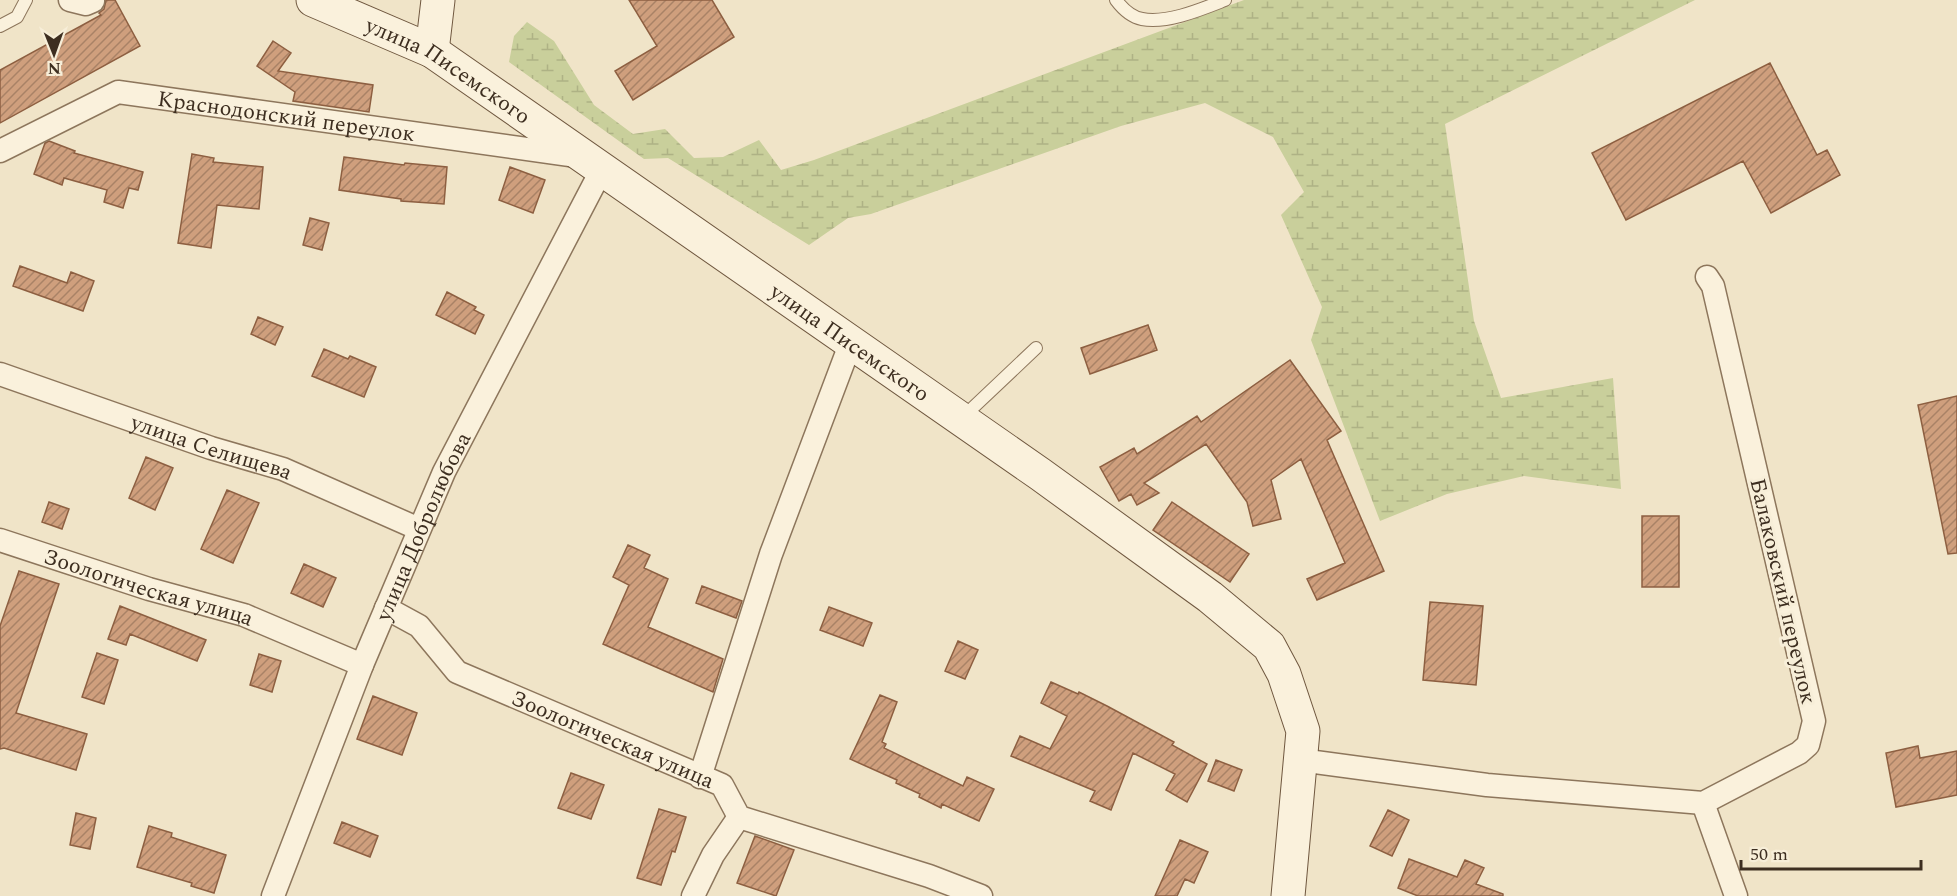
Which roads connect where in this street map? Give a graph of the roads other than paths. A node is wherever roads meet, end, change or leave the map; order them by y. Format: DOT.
graph roads {
  1 [pos="26,0"];
  2 [pos="70,0"];
  3 [pos="314,0"];
  4 [pos="438,0"];
  5 [pos="1116,0"];
  6 [pos="1225,0"];
  7 [pos="93,1"];
  8 [pos="0,26"];
  9 [pos="432,51"];
  10 [pos="0,151"];
  11 [pos="593,163"];
  12 [pos="1707,276"];
  13 [pos="851,342"];
  14 [pos="1036,348"];
  15 [pos="0,374"];
  16 [pos="961,418"];
  17 [pos="420,529"];
  18 [pos="0,540"];
  19 [pos="386,608"];
  20 [pos="362,665"];
  21 [pos="1300,760"];
  22 [pos="700,777"];
  23 [pos="1703,803"];
  24 [pos="739,817"];
  25 [pos="273,896"];
  26 [pos="693,896"];
  27 [pos="981,896"];
  28 [pos="1288,896"];
  29 [pos="1736,896"];
  1 -- 8 [label="lane"];
  2 -- 7 [label="street"];
  3 -- 9 [label="main road, улица Писемского"];
  4 -- 9 [label="main road"];
  5 -- 6 [label="lane"];
  9 -- 11 [label="main road, улица Писемского"];
  10 -- 11 [label="street, Краснодонский переулок"];
  11 -- 13 [label="main road, улица Писемского"];
  11 -- 17 [label="street, улица Добролюбова"];
  12 -- 23 [label="street, Балаковский переулок"];
  13 -- 16 [label="main road, улица Писемского"];
  13 -- 22 [label="street"];
  14 -- 16 [label="lane"];
  15 -- 17 [label="street, улица Селищева"];
  16 -- 21 [label="main road, улица Писемского"];
  17 -- 19 [label="street, улица Добролюбова"];
  18 -- 20 [label="street, Зоологическая улица"];
  19 -- 20 [label="street, улица Добролюбова"];
  19 -- 22 [label="street, Зоологическая улица"];
  20 -- 25 [label="street, улица Добролюбова"];
  21 -- 23 [label="street"];
  21 -- 28 [label="main road, улица Писемского"];
  22 -- 24 [label="street, Зоологическая улица"];
  23 -- 29 [label="street"];
  24 -- 26 [label="street"];
  24 -- 27 [label="street"];
}
